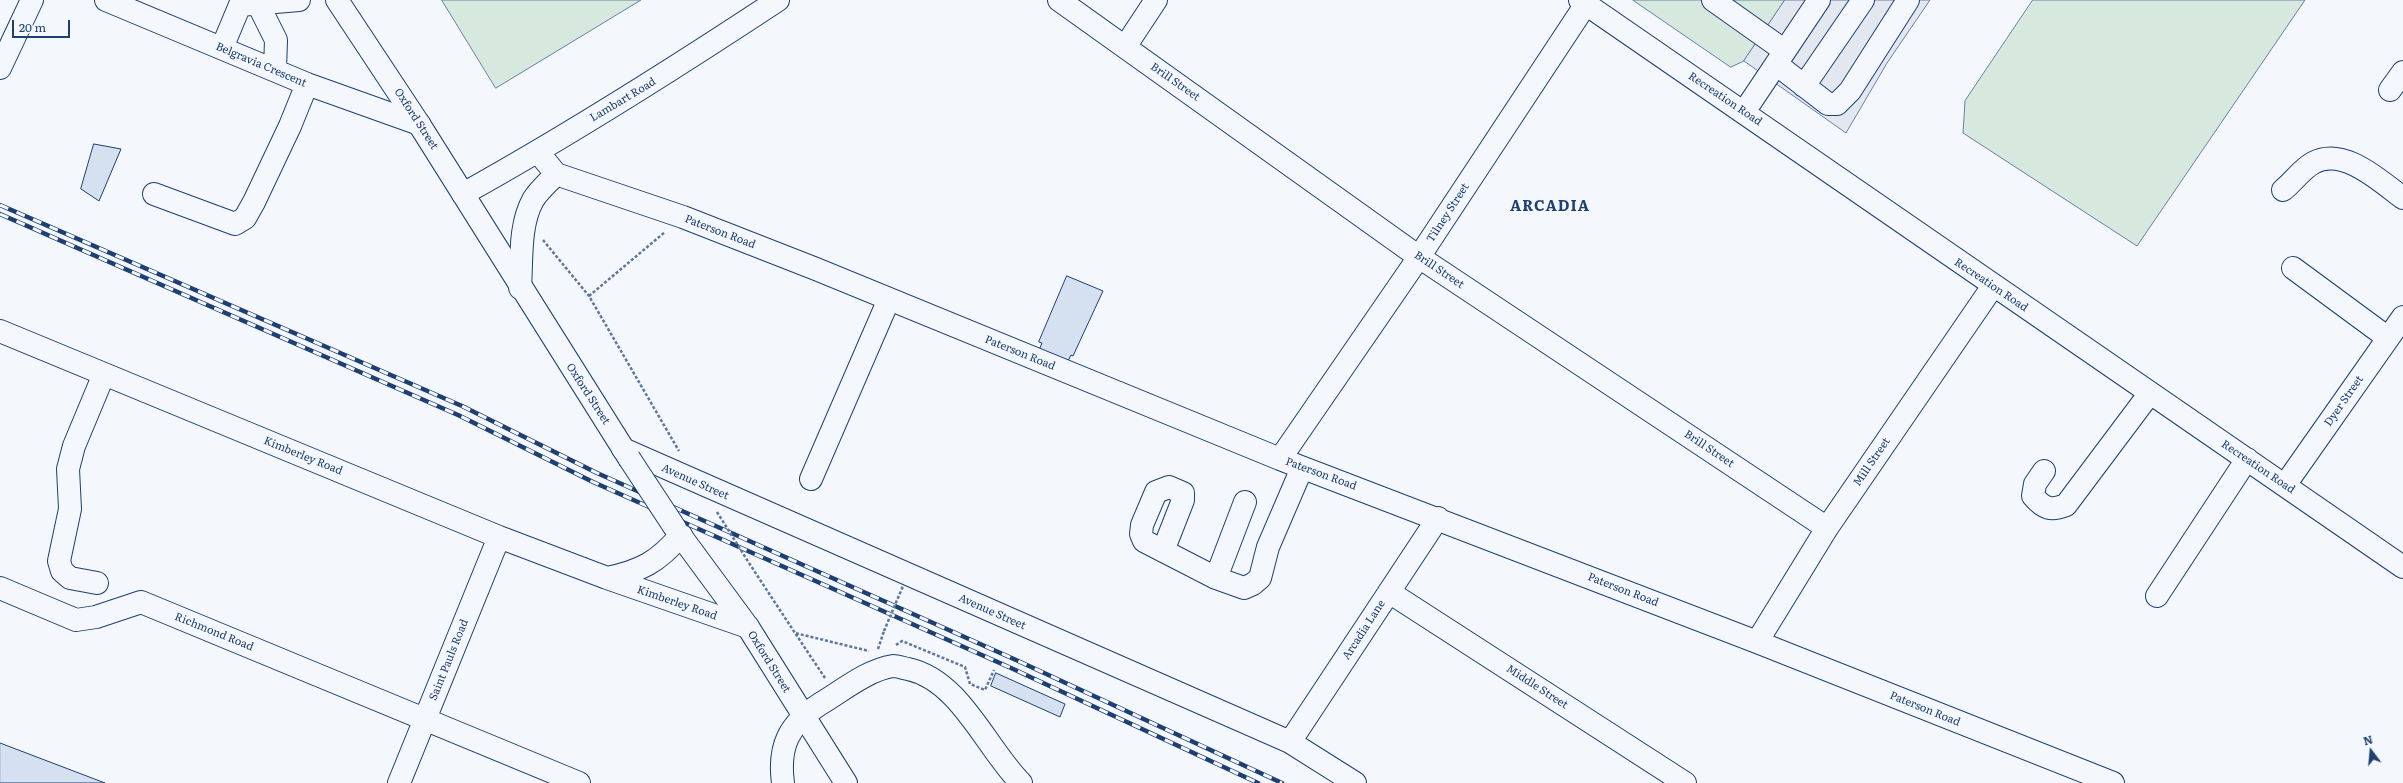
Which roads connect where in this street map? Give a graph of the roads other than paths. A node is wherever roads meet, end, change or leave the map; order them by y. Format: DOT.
graph roads {
  1 [pos="32,0"];
  2 [pos="106,0"];
  3 [pos="299,0"];
  4 [pos="337,0"];
  5 [pos="778,0"];
  6 [pos="1059,0"];
  7 [pos="1156,0"];
  8 [pos="1713,0"];
  9 [pos="1819,0"];
  10 [pos="1863,0"];
  11 [pos="1908,0"];
  12 [pos="1583,2"];
  13 [pos="247,3"];
  14 [pos="1125,47"];
  15 [pos="222,48"];
  16 [pos="1780,58"];
  17 [pos="0,68"];
  18 [pos="275,70"];
  19 [pos="2403,72"];
  20 [pos="307,84"];
  21 [pos="1804,86"];
  22 [pos="2390,90"];
  23 [pos="1744,112"];
  24 [pos="419,124"];
  25 [pos="538,152"];
  26 [pos="556,174"];
  27 [pos="2283,190"];
  28 [pos="154,194"];
  29 [pos="463,194"];
  30 [pos="2403,198"];
  31 [pos="1419,257"];
  32 [pos="2293,268"];
  33 [pos="1993,286"];
  34 [pos="520,288"];
  35 [pos="889,299"];
  36 [pos="2403,317"];
  37 [pos="0,331"];
  38 [pos="2388,338"];
  39 [pos="104,374"];
  40 [pos="2150,393"];
  41 [pos="626,453"];
  42 [pos="1280,459"];
  43 [pos="2248,459"];
  44 [pos="1302,468"];
  45 [pos="2044,471"];
  46 [pos="811,479"];
  47 [pos="2285,485"];
  48 [pos="1245,502"];
  49 [pos="1438,518"];
  50 [pos="1827,528"];
  51 [pos="678,531"];
  52 [pos="499,537"];
  53 [pos="1163,551"];
  54 [pos="2403,567"];
  55 [pos="607,578"];
  56 [pos="1216,578"];
  57 [pos="97,583"];
  58 [pos="0,588"];
  59 [pos="1389,592"];
  60 [pos="2157,596"];
  61 [pos="748,627"];
  62 [pos="1757,642"];
  63 [pos="803,715"];
  64 [pos="425,719"];
  65 [pos="1290,742"];
  66 [pos="399,783"];
  67 [pos="579,783"];
  68 [pos="783,783"];
  69 [pos="846,783"];
  70 [pos="1021,783"];
  71 [pos="1355,783"];
  72 [pos="1685,783"];
  73 [pos="2113,783"];
  1 -- 17 [label="street"];
  2 -- 15 [label="street, Belgravia Crescent"];
  3 -- 13 [label="street"];
  4 -- 24 [label="street, Oxford Street"];
  5 -- 25 [label="street, Lambart Road"];
  6 -- 14 [label="street, Brill Street"];
  7 -- 14 [label="street"];
  8 -- 16 [label="street"];
  9 -- 16 [label="street"];
  10 -- 21 [label="street"];
  11 -- 21 [label="street"];
  12 -- 23 [label="street, Recreation Road"];
  12 -- 31 [label="street, Tilney Street"];
  13 -- 15 [label="street"];
  13 -- 18 [label="street"];
  14 -- 31 [label="street, Brill Street"];
  15 -- 18 [label="street, Belgravia Crescent"];
  16 -- 21 [label="street"];
  16 -- 23 [label="street"];
  18 -- 20 [label="street, Belgravia Crescent"];
  19 -- 22 [label="street"];
  20 -- 24 [label="street, Belgravia Crescent"];
  20 -- 28 [label="street"];
  23 -- 33 [label="street, Recreation Road"];
  24 -- 29 [label="street, Oxford Street"];
  25 -- 26 [label="street"];
  25 -- 29 [label="street, Lambart Road"];
  26 -- 34 [label="street"];
  26 -- 35 [label="street, Paterson Road"];
  27 -- 30 [label="street"];
  29 -- 34 [label="street, Oxford Street"];
  31 -- 42 [label="street, Tilney Street"];
  31 -- 50 [label="street, Brill Street"];
  32 -- 38 [label="street"];
  33 -- 40 [label="street, Recreation Road"];
  33 -- 50 [label="street, Mill Street"];
  34 -- 41 [label="street, Oxford Street"];
  35 -- 42 [label="street, Paterson Road"];
  35 -- 46 [label="street"];
  36 -- 38 [label="street, Dyer Street"];
  37 -- 39 [label="street, Kimberley Road"];
  38 -- 47 [label="street, Dyer Street"];
  39 -- 52 [label="street, Kimberley Road"];
  39 -- 57 [label="street"];
  40 -- 43 [label="street, Recreation Road"];
  40 -- 45 [label="street"];
  41 -- 51 [label="street, Oxford Street, bridge"];
  41 -- 65 [label="street, Avenue Street"];
  42 -- 44 [label="street, Paterson Road"];
  43 -- 47 [label="street, Recreation Road"];
  43 -- 60 [label="street"];
  44 -- 49 [label="street, Paterson Road"];
  44 -- 56 [label="street"];
  47 -- 54 [label="street, Recreation Road"];
  48 -- 56 [label="street"];
  49 -- 59 [label="street, Arcadia Lane"];
  49 -- 62 [label="street, Paterson Road"];
  50 -- 62 [label="street, Mill Street"];
  51 -- 55 [label="street, Kimberley Road"];
  51 -- 61 [label="street, Oxford Street"];
  52 -- 55 [label="street, Kimberley Road"];
  52 -- 64 [label="street, Saint Pauls Road"];
  53 -- 56 [label="street"];
  55 -- 61 [label="street, Kimberley Road"];
  58 -- 64 [label="street, Richmond Road"];
  59 -- 65 [label="street, Arcadia Lane"];
  59 -- 72 [label="street, Middle Street"];
  61 -- 63 [label="street, Oxford Street"];
  62 -- 73 [label="street, Paterson Road"];
  63 -- 68 [label="street"];
  63 -- 69 [label="street, Oxford Street"];
  63 -- 70 [label="street"];
  64 -- 66 [label="street, Saint Pauls Road"];
  64 -- 67 [label="street, Richmond Road"];
  65 -- 71 [label="street, Avenue Street"];
}
